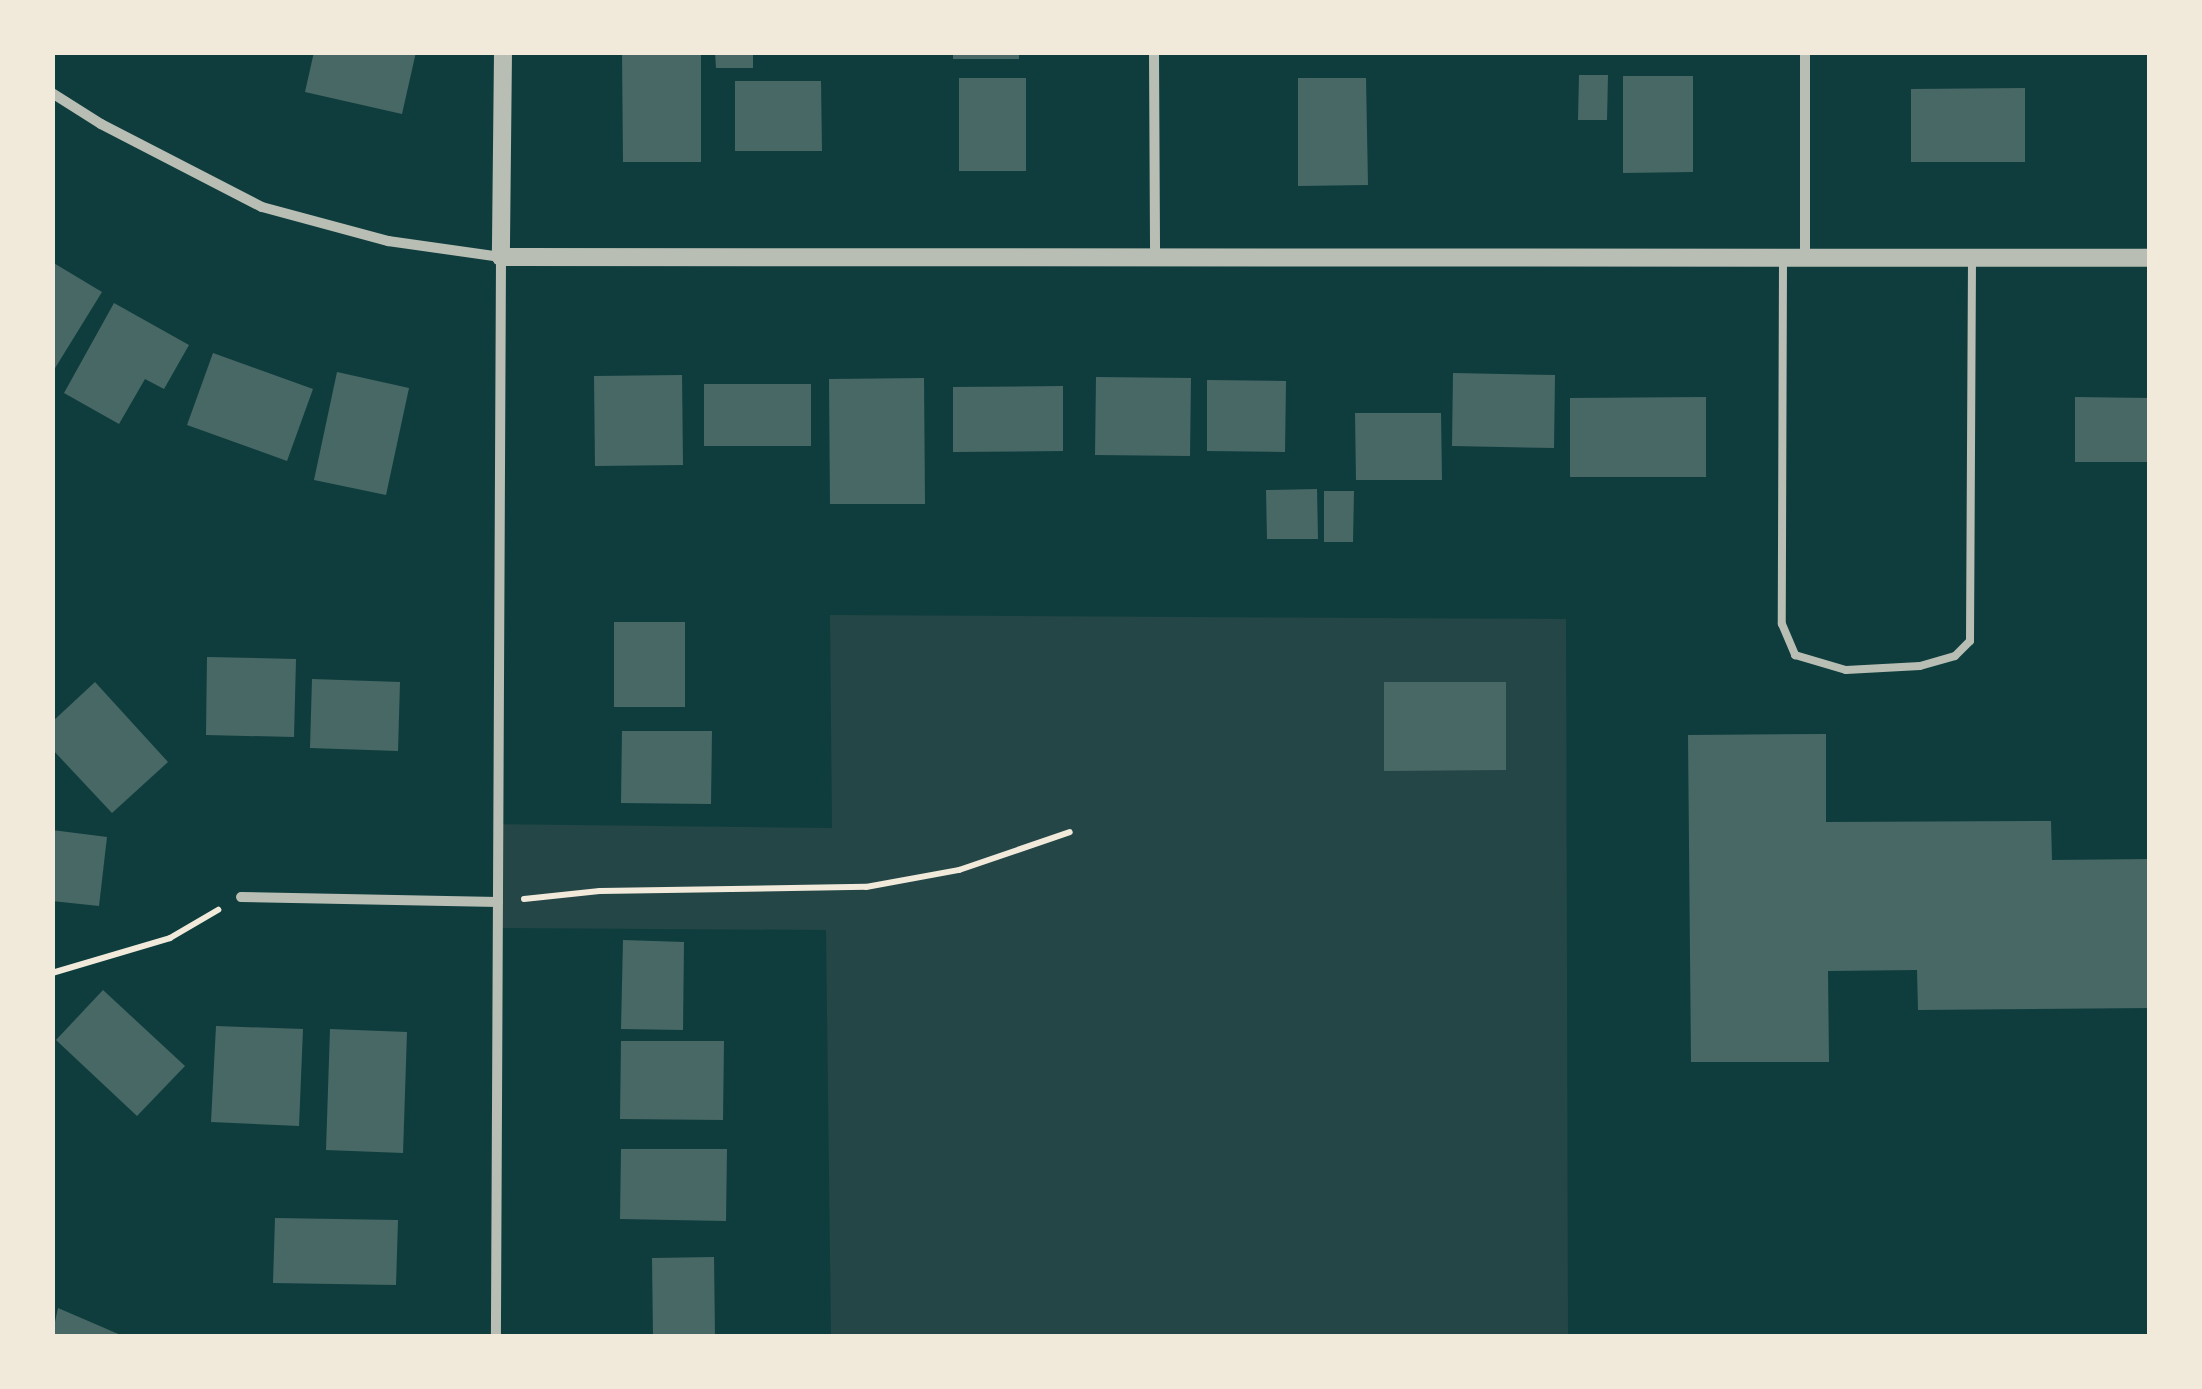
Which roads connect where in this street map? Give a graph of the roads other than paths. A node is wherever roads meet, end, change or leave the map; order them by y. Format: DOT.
graph roads {
  1 [pos="503,52"];
  2 [pos="1154,52"];
  3 [pos="1805,52"];
  4 [pos="52,93"];
  5 [pos="502,257"];
  6 [pos="2150,258"];
  7 [pos="1972,259"];
  8 [pos="1783,260"];
  9 [pos="1805,260"];
  10 [pos="1155,261"];
  11 [pos="241,897"];
  12 [pos="498,902"];
  13 [pos="496,1336"];
  1 -- 5 [label="street"];
  2 -- 10 [label="street"];
  3 -- 9 [label="street"];
  4 -- 5 [label="street"];
  5 -- 10 [label="street"];
  5 -- 12 [label="street"];
  6 -- 7 [label="street"];
  7 -- 8 [label="lane"];
  7 -- 9 [label="street"];
  8 -- 9 [label="street"];
  8 -- 10 [label="street"];
  11 -- 12 [label="street"];
  12 -- 13 [label="street"];
}
